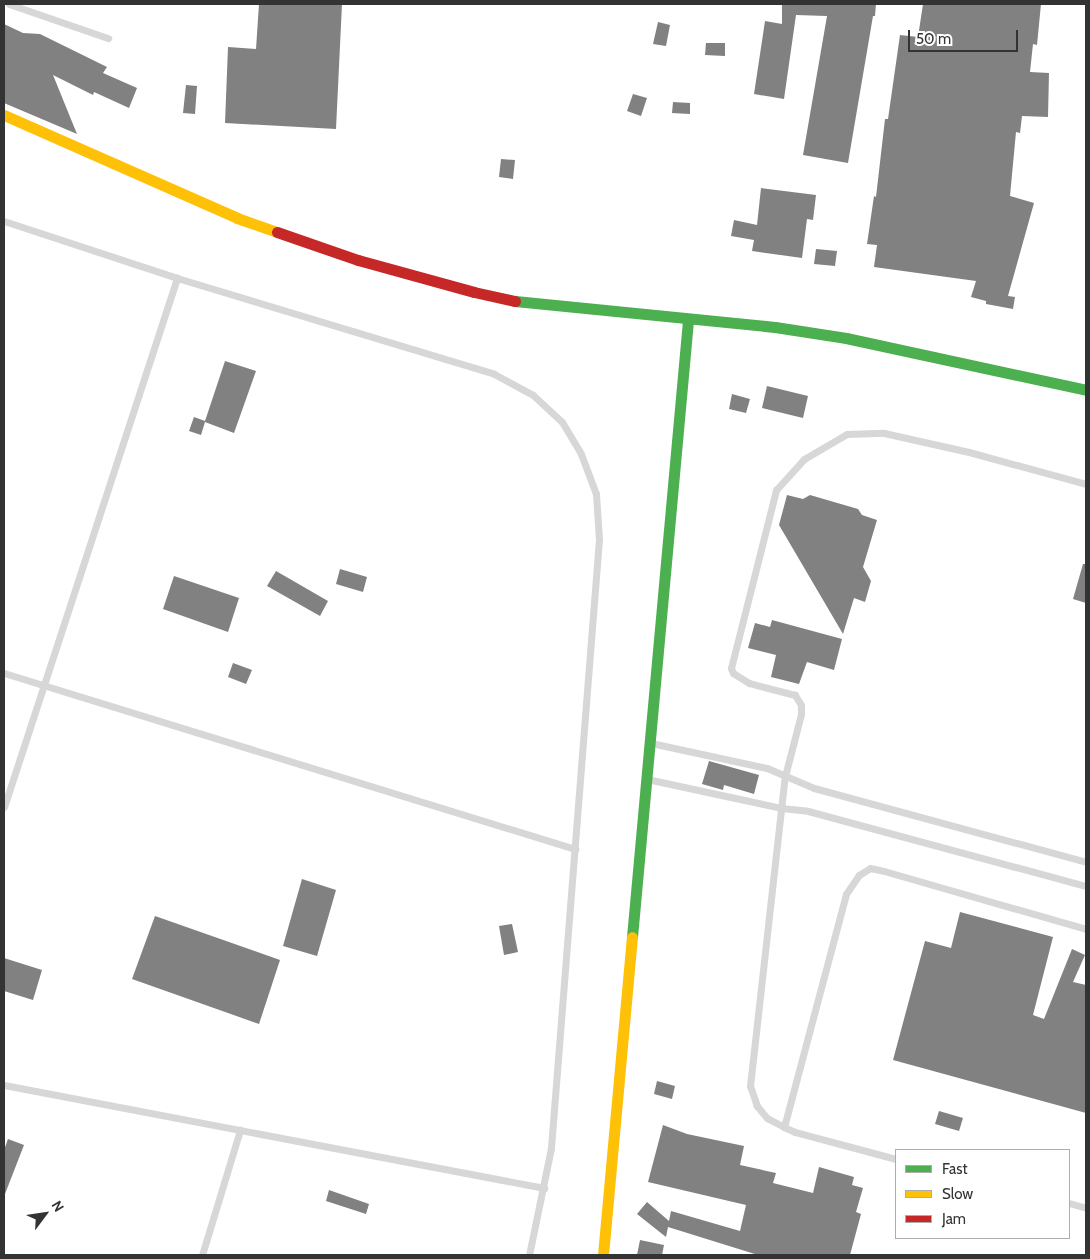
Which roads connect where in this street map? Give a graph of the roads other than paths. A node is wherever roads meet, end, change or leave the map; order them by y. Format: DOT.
graph roads {
  1 [pos="9,4"];
  2 [pos="108,38"];
  3 [pos="4,115"];
  4 [pos="4,221"];
  5 [pos="177,278"];
  6 [pos="688,320"];
  7 [pos="1086,390"];
  8 [pos="1086,484"];
  9 [pos="4,673"];
  10 [pos="42,685"];
  11 [pos="650,743"];
  12 [pos="785,776"];
  13 [pos="646,779"];
  14 [pos="4,807"];
  15 [pos="781,808"];
  16 [pos="575,849"];
  17 [pos="1086,862"];
  18 [pos="1086,886"];
  19 [pos="1086,929"];
  20 [pos="4,1085"];
  21 [pos="784,1127"];
  22 [pos="240,1130"];
  23 [pos="895,1159"];
  24 [pos="544,1188"];
  25 [pos="1070,1203"];
  26 [pos="1086,1208"];
  27 [pos="202,1255"];
  28 [pos="529,1255"];
  29 [pos="603,1255"];
  1 -- 2 [label="lane"];
  3 -- 6 [label="main road"];
  4 -- 5 [label="lane"];
  5 -- 10 [label="lane"];
  5 -- 16 [label="lane"];
  6 -- 7 [label="main road"];
  6 -- 11 [label="main road"];
  8 -- 12 [label="lane"];
  9 -- 10 [label="lane"];
  10 -- 14 [label="lane"];
  10 -- 16 [label="lane"];
  11 -- 12 [label="lane"];
  11 -- 13 [label="main road"];
  12 -- 15 [label="lane"];
  12 -- 17 [label="lane"];
  13 -- 15 [label="lane"];
  13 -- 29 [label="main road"];
  15 -- 18 [label="lane"];
  15 -- 21 [label="lane"];
  16 -- 24 [label="lane"];
  19 -- 21 [label="lane"];
  20 -- 22 [label="lane"];
  21 -- 23 [label="lane"];
  22 -- 24 [label="lane"];
  22 -- 27 [label="lane"];
  24 -- 28 [label="lane"];
  25 -- 26 [label="lane"];
}
